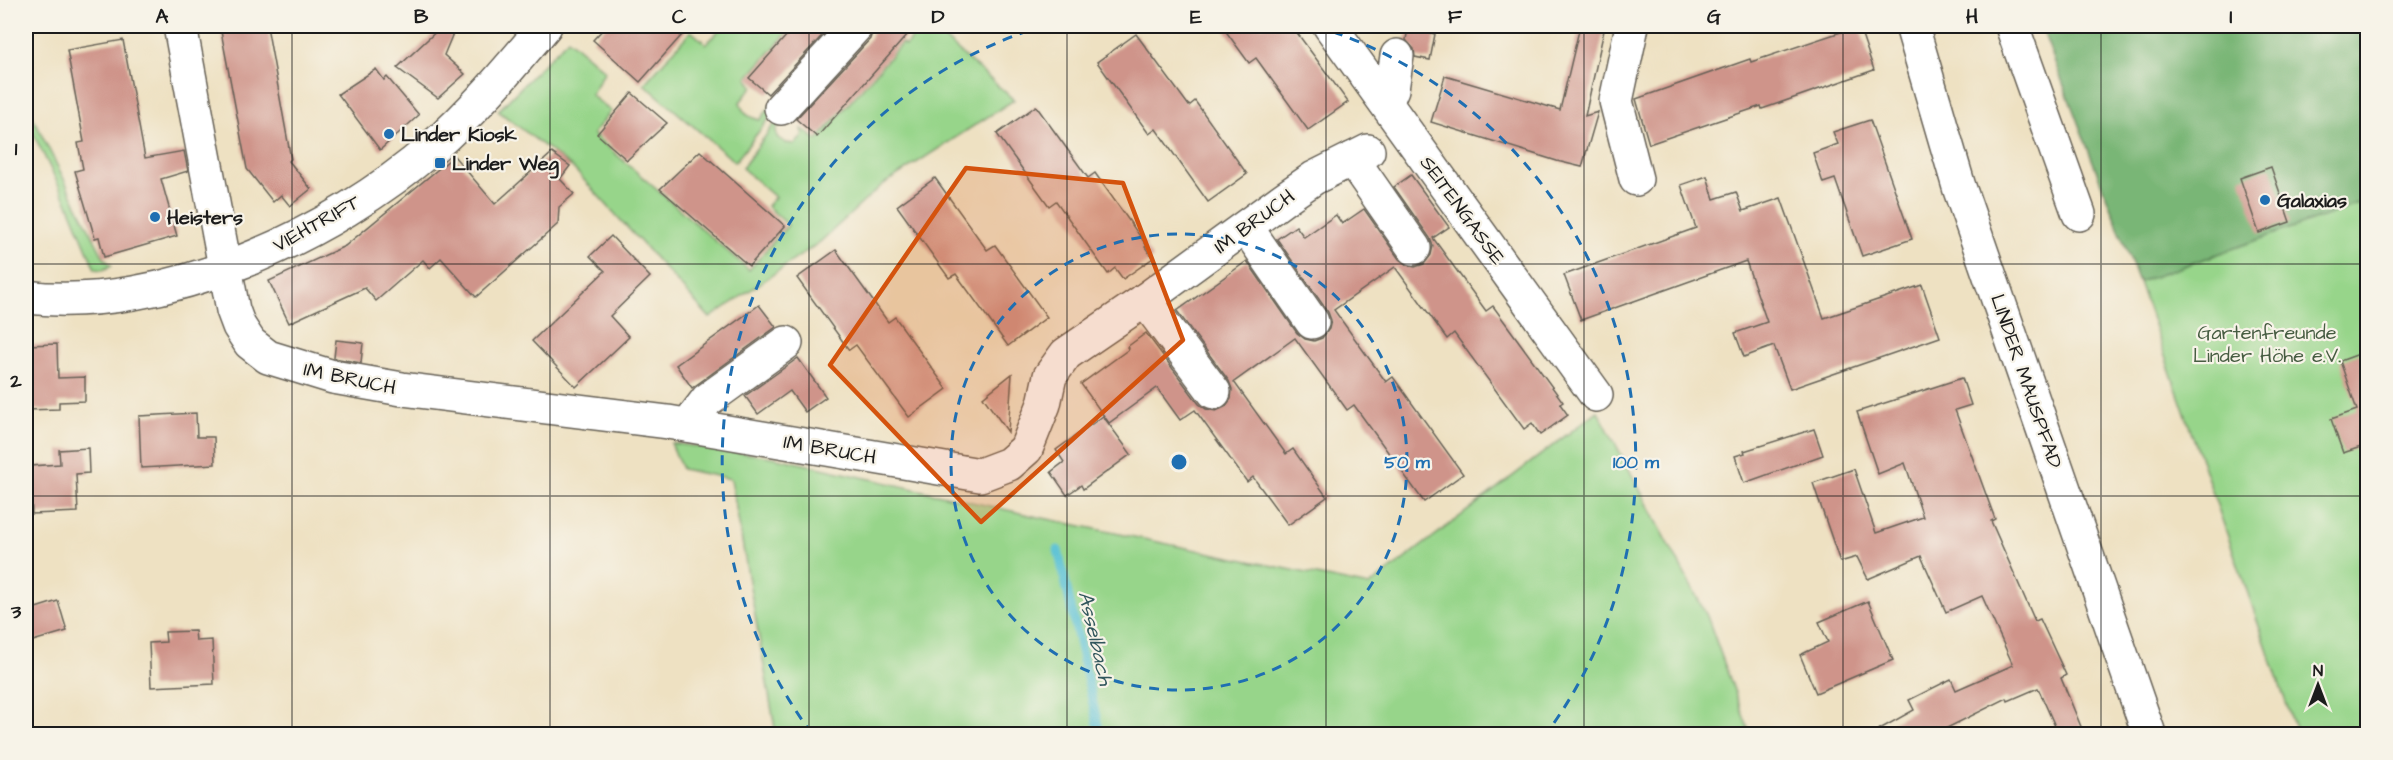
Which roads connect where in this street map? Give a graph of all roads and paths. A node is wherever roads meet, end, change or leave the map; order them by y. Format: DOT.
graph roads {
  1 [pos="180,26"];
  2 [pos="545,26"];
  3 [pos="856,26"];
  4 [pos="1330,26"];
  5 [pos="1632,26"];
  6 [pos="1912,26"];
  7 [pos="2012,26"];
  8 [pos="1397,56"];
  9 [pos="1386,103"];
  10 [pos="781,108"];
  11 [pos="1636,179"];
  12 [pos="2079,214"];
  13 [pos="1246,227"];
  14 [pos="1414,248"];
  15 [pos="226,267"];
  16 [pos="26,297"];
  17 [pos="1145,300"];
  18 [pos="1312,322"];
  19 [pos="786,343"];
  20 [pos="1214,392"];
  21 [pos="1596,395"];
  22 [pos="688,425"];
  23 [pos="2149,735"];
  1 -- 15 [label="street"];
  2 -- 15 [label="street, VIEHTRIFT"];
  3 -- 10 [label="street"];
  4 -- 9 [label="street, SEITENGASSE"];
  5 -- 11 [label="street"];
  6 -- 23 [label="street, LINDER MAUSPFAD"];
  7 -- 12 [label="street"];
  8 -- 9 [label="street"];
  9 -- 21 [label="street, SEITENGASSE"];
  13 -- 14 [label="street, IM BRUCH"];
  13 -- 17 [label="street, IM BRUCH"];
  13 -- 18 [label="street"];
  15 -- 16 [label="street, VIEHTRIFT"];
  15 -- 22 [label="street, IM BRUCH"];
  17 -- 20 [label="street"];
  17 -- 22 [label="street, IM BRUCH"];
  19 -- 22 [label="street"];
}
